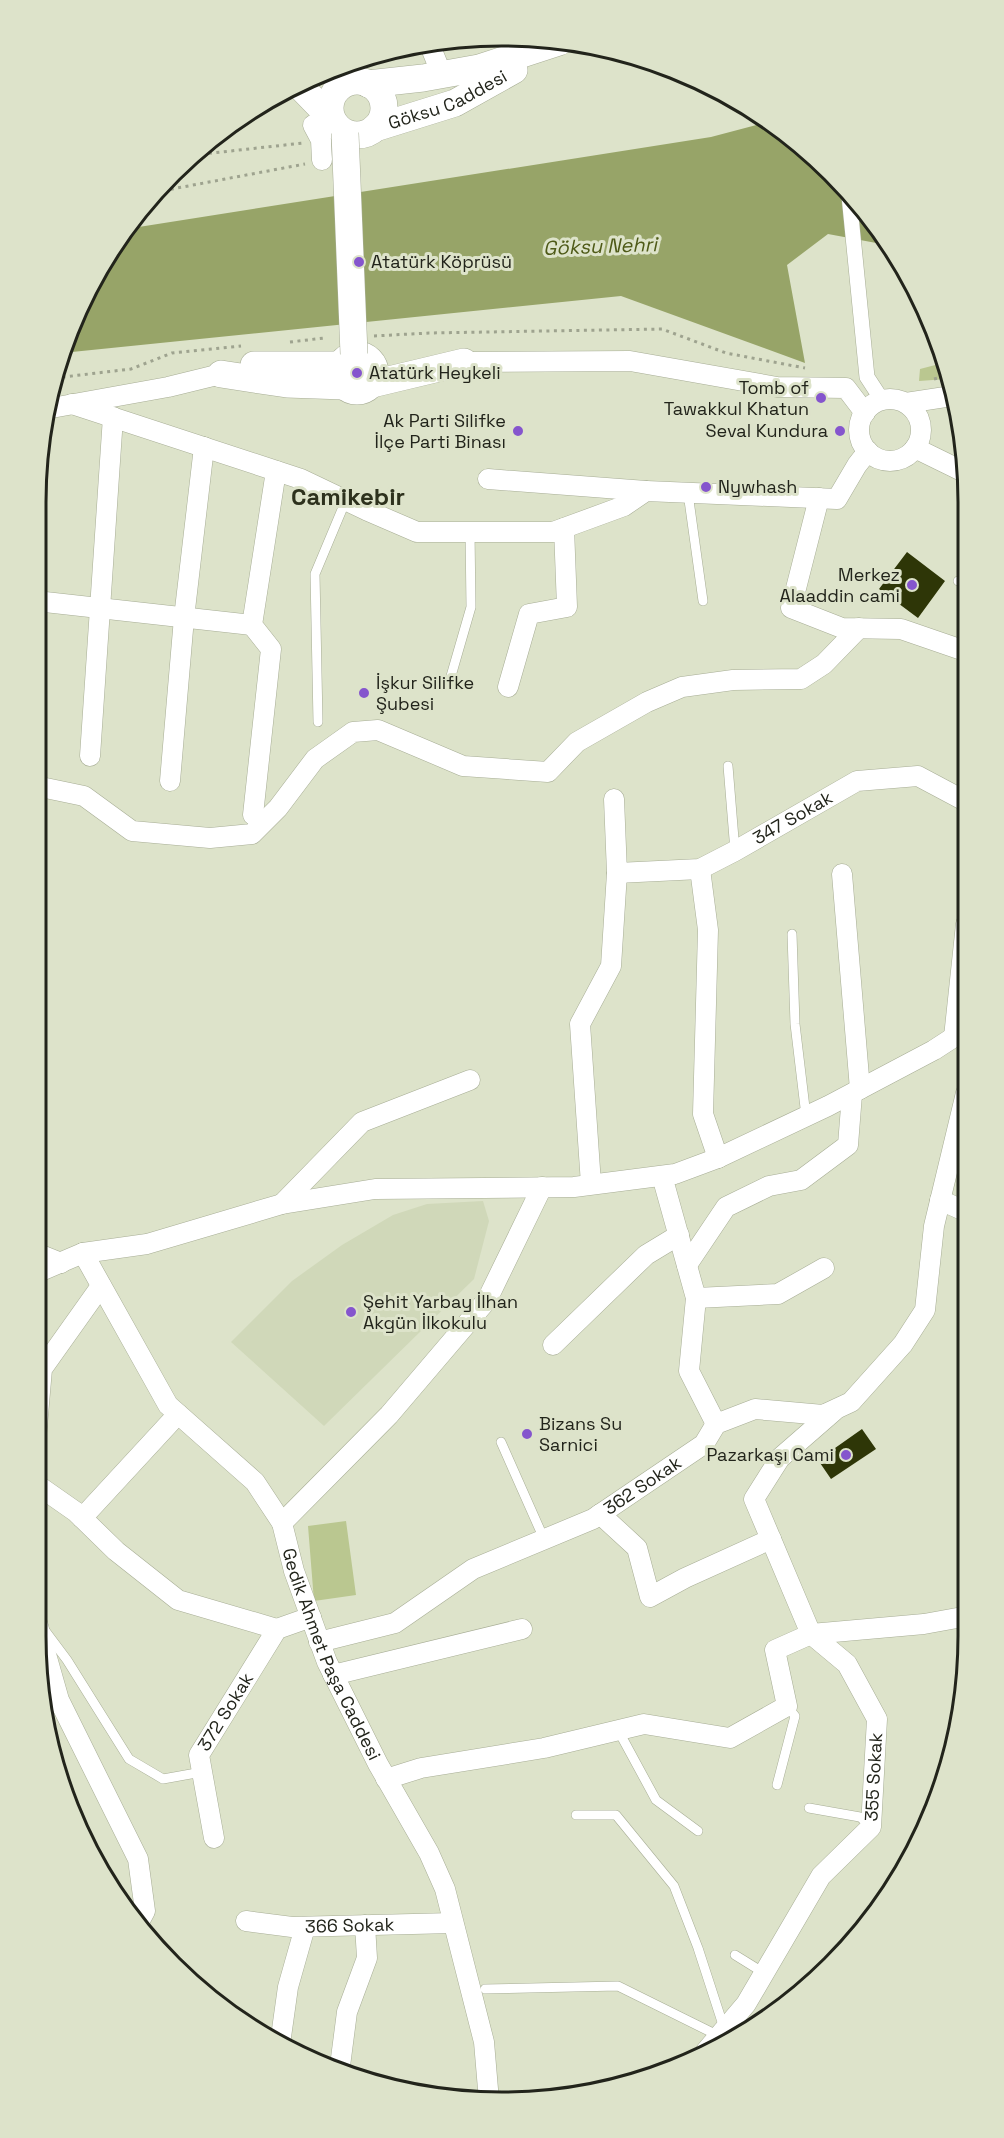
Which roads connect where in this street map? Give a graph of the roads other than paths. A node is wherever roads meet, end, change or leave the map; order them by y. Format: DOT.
graph roads {
  1 [pos="535,47"];
  2 [pos="543,48"];
  3 [pos="433,52"];
  4 [pos="442,75"];
  5 [pos="348,79"];
  6 [pos="304,92"];
  7 [pos="330,125"];
  8 [pos="375,128"];
  9 [pos="322,160"];
  10 [pos="850,210"];
  11 [pos="464,362"];
  12 [pos="356,370"];
  13 [pos="221,374"];
  14 [pos="945,397"];
  15 [pos="882,400"];
  16 [pos="906,403"];
  17 [pos="72,404"];
  18 [pos="56,407"];
  19 [pos="865,412"];
  20 [pos="113,417"];
  21 [pos="204,447"];
  22 [pos="915,448"];
  23 [pos="868,451"];
  24 [pos="957,468"];
  25 [pos="276,471"];
  26 [pos="488,479"];
  27 [pos="646,491"];
  28 [pos="688,493"];
  29 [pos="819,498"];
  30 [pos="346,500"];
  31 [pos="564,528"];
  32 [pos="470,532"];
  33 [pos="703,601"];
  34 [pos="46,602"];
  35 [pos="100,608"];
  36 [pos="184,618"];
  37 [pos="252,625"];
  38 [pos="859,628"];
  39 [pos="958,647"];
  40 [pos="448,683"];
  41 [pos="508,687"];
  42 [pos="318,722"];
  43 [pos="90,756"];
  44 [pos="728,766"];
  45 [pos="170,781"];
  46 [pos="46,788"];
  47 [pos="958,797"];
  48 [pos="614,799"];
  49 [pos="253,815"];
  50 [pos="735,851"];
  51 [pos="700,869"];
  52 [pos="617,873"];
  53 [pos="842,874"];
  54 [pos="792,934"];
  55 [pos="958,1037"];
  56 [pos="470,1080"];
  57 [pos="856,1091"];
  58 [pos="806,1116"];
  59 [pos="958,1126"];
  60 [pos="718,1158"];
  61 [pos="662,1176"];
  62 [pos="591,1184"];
  63 [pos="542,1187"];
  64 [pos="940,1200"];
  65 [pos="282,1204"];
  66 [pos="958,1208"];
  67 [pos="679,1234"];
  68 [pos="83,1253"];
  69 [pos="46,1257"];
  70 [pos="61,1263"];
  71 [pos="687,1265"];
  72 [pos="824,1268"];
  73 [pos="46,1269"];
  74 [pos="101,1286"];
  75 [pos="696,1298"];
  76 [pos="553,1345"];
  77 [pos="46,1363"];
  78 [pos="836,1409"];
  79 [pos="178,1414"];
  80 [pos="716,1424"];
  81 [pos="501,1442"];
  82 [pos="46,1491"];
  83 [pos="600,1514"];
  84 [pos="82,1518"];
  85 [pos="282,1523"];
  86 [pos="544,1539"];
  87 [pos="771,1539"];
  88 [pos="311,1617"];
  89 [pos="958,1618"];
  90 [pos="277,1629"];
  91 [pos="522,1629"];
  92 [pos="46,1632"];
  93 [pos="811,1634"];
  94 [pos="319,1642"];
  95 [pos="47,1655"];
  96 [pos="333,1675"];
  97 [pos="787,1706"];
  98 [pos="618,1730"];
  99 [pos="202,1772"];
  100 [pos="386,1779"];
  101 [pos="777,1785"];
  102 [pos="809,1809"];
  103 [pos="576,1815"];
  104 [pos="871,1827"];
  105 [pos="698,1831"];
  106 [pos="214,1838"];
  107 [pos="143,1915"];
  108 [pos="246,1921"];
  109 [pos="453,1923"];
  110 [pos="365,1925"];
  111 [pos="305,1927"];
  112 [pos="735,1955"];
  113 [pos="764,1973"];
  114 [pos="485,1989"];
  115 [pos="281,2034"];
  116 [pos="716,2038"];
  117 [pos="341,2061"];
  118 [pos="488,2092"];
  1 -- 4 [label="main road, Göksu Caddesi"];
  2 -- 8 [label="main road, Göksu Caddesi"];
  3 -- 4 [label="street"];
  4 -- 5 [label="main road, Göksu Caddesi"];
  5 -- 7 [label="main road"];
  5 -- 8 [label="main road"];
  6 -- 7 [label="main road"];
  7 -- 8 [label="main road"];
  7 -- 9 [label="street"];
  7 -- 12 [label="main road, bridge"];
  10 -- 15 [label="street"];
  11 -- 12 [label="main road"];
  11 -- 19 [label="street"];
  12 -- 13 [label="main road"];
  13 -- 17 [label="street"];
  14 -- 16 [label="street"];
  15 -- 16 [label="street"];
  15 -- 19 [label="street"];
  16 -- 22 [label="street"];
  17 -- 18 [label="street"];
  17 -- 20 [label="street"];
  19 -- 23 [label="street"];
  20 -- 21 [label="street"];
  20 -- 35 [label="street"];
  21 -- 25 [label="street"];
  21 -- 36 [label="street"];
  22 -- 23 [label="street"];
  22 -- 24 [label="street"];
  23 -- 29 [label="street"];
  25 -- 30 [label="street"];
  25 -- 37 [label="street"];
  26 -- 27 [label="street"];
  27 -- 28 [label="street"];
  27 -- 31 [label="street"];
  28 -- 29 [label="street"];
  28 -- 33 [label="lane"];
  29 -- 38 [label="street"];
  30 -- 32 [label="street"];
  30 -- 42 [label="lane"];
  31 -- 32 [label="street"];
  31 -- 41 [label="street"];
  32 -- 40 [label="lane"];
  34 -- 35 [label="street"];
  35 -- 36 [label="street"];
  35 -- 43 [label="street"];
  36 -- 37 [label="street"];
  36 -- 45 [label="street"];
  37 -- 49 [label="street"];
  38 -- 39 [label="street"];
  38 -- 46 [label="street"];
  44 -- 50 [label="lane"];
  47 -- 50 [label="street, 347 Sokak"];
  48 -- 52 [label="street"];
  50 -- 51 [label="street, 347 Sokak"];
  51 -- 52 [label="street, 347 Sokak"];
  51 -- 60 [label="street"];
  52 -- 62 [label="street"];
  53 -- 57 [label="street"];
  54 -- 58 [label="lane"];
  55 -- 57 [label="street"];
  56 -- 65 [label="street"];
  57 -- 58 [label="street"];
  57 -- 71 [label="street"];
  58 -- 60 [label="street"];
  59 -- 64 [label="street"];
  60 -- 61 [label="street"];
  61 -- 62 [label="street"];
  61 -- 67 [label="street"];
  62 -- 63 [label="street"];
  63 -- 65 [label="street"];
  63 -- 85 [label="street"];
  64 -- 66 [label="street"];
  64 -- 78 [label="street"];
  65 -- 68 [label="street"];
  67 -- 71 [label="street"];
  67 -- 76 [label="street"];
  68 -- 70 [label="street"];
  68 -- 74 [label="street, Gedik Ahmet Paşa Caddesi"];
  69 -- 70 [label="street"];
  70 -- 73 [label="street"];
  71 -- 75 [label="street"];
  72 -- 75 [label="street"];
  74 -- 77 [label="street"];
  74 -- 79 [label="street, Gedik Ahmet Paşa Caddesi"];
  75 -- 80 [label="street"];
  78 -- 80 [label="street"];
  78 -- 87 [label="street, 355 Sokak"];
  79 -- 84 [label="street"];
  79 -- 85 [label="street, Gedik Ahmet Paşa Caddesi"];
  80 -- 83 [label="street, 362 Sokak"];
  81 -- 86 [label="lane"];
  82 -- 84 [label="street"];
  83 -- 86 [label="street, 362 Sokak"];
  83 -- 87 [label="street"];
  84 -- 90 [label="street"];
  85 -- 88 [label="street, Gedik Ahmet Paşa Caddesi"];
  86 -- 94 [label="street, 362 Sokak"];
  87 -- 93 [label="street, 355 Sokak"];
  88 -- 90 [label="street"];
  88 -- 94 [label="street, Gedik Ahmet Paşa Caddesi"];
  89 -- 93 [label="street"];
  90 -- 99 [label="street, 372 Sokak"];
  91 -- 96 [label="street"];
  92 -- 99 [label="lane"];
  93 -- 97 [label="street"];
  93 -- 104 [label="street, 355 Sokak"];
  94 -- 96 [label="street, Gedik Ahmet Paşa Caddesi"];
  95 -- 107 [label="street"];
  96 -- 100 [label="street, Gedik Ahmet Paşa Caddesi"];
  97 -- 98 [label="street"];
  97 -- 101 [label="lane"];
  98 -- 100 [label="street"];
  98 -- 105 [label="lane"];
  99 -- 106 [label="street, 372 Sokak"];
  100 -- 109 [label="street, Gedik Ahmet Paşa Caddesi"];
  102 -- 104 [label="lane"];
  103 -- 116 [label="lane"];
  104 -- 113 [label="street, 355 Sokak"];
  108 -- 111 [label="street, 366 Sokak"];
  109 -- 110 [label="street, 366 Sokak"];
  109 -- 118 [label="street, Gedik Ahmet Paşa Caddesi"];
  110 -- 111 [label="street, 366 Sokak"];
  110 -- 117 [label="street"];
  111 -- 115 [label="street"];
  112 -- 113 [label="lane"];
  113 -- 116 [label="street, 355 Sokak"];
  114 -- 116 [label="lane"];
}
